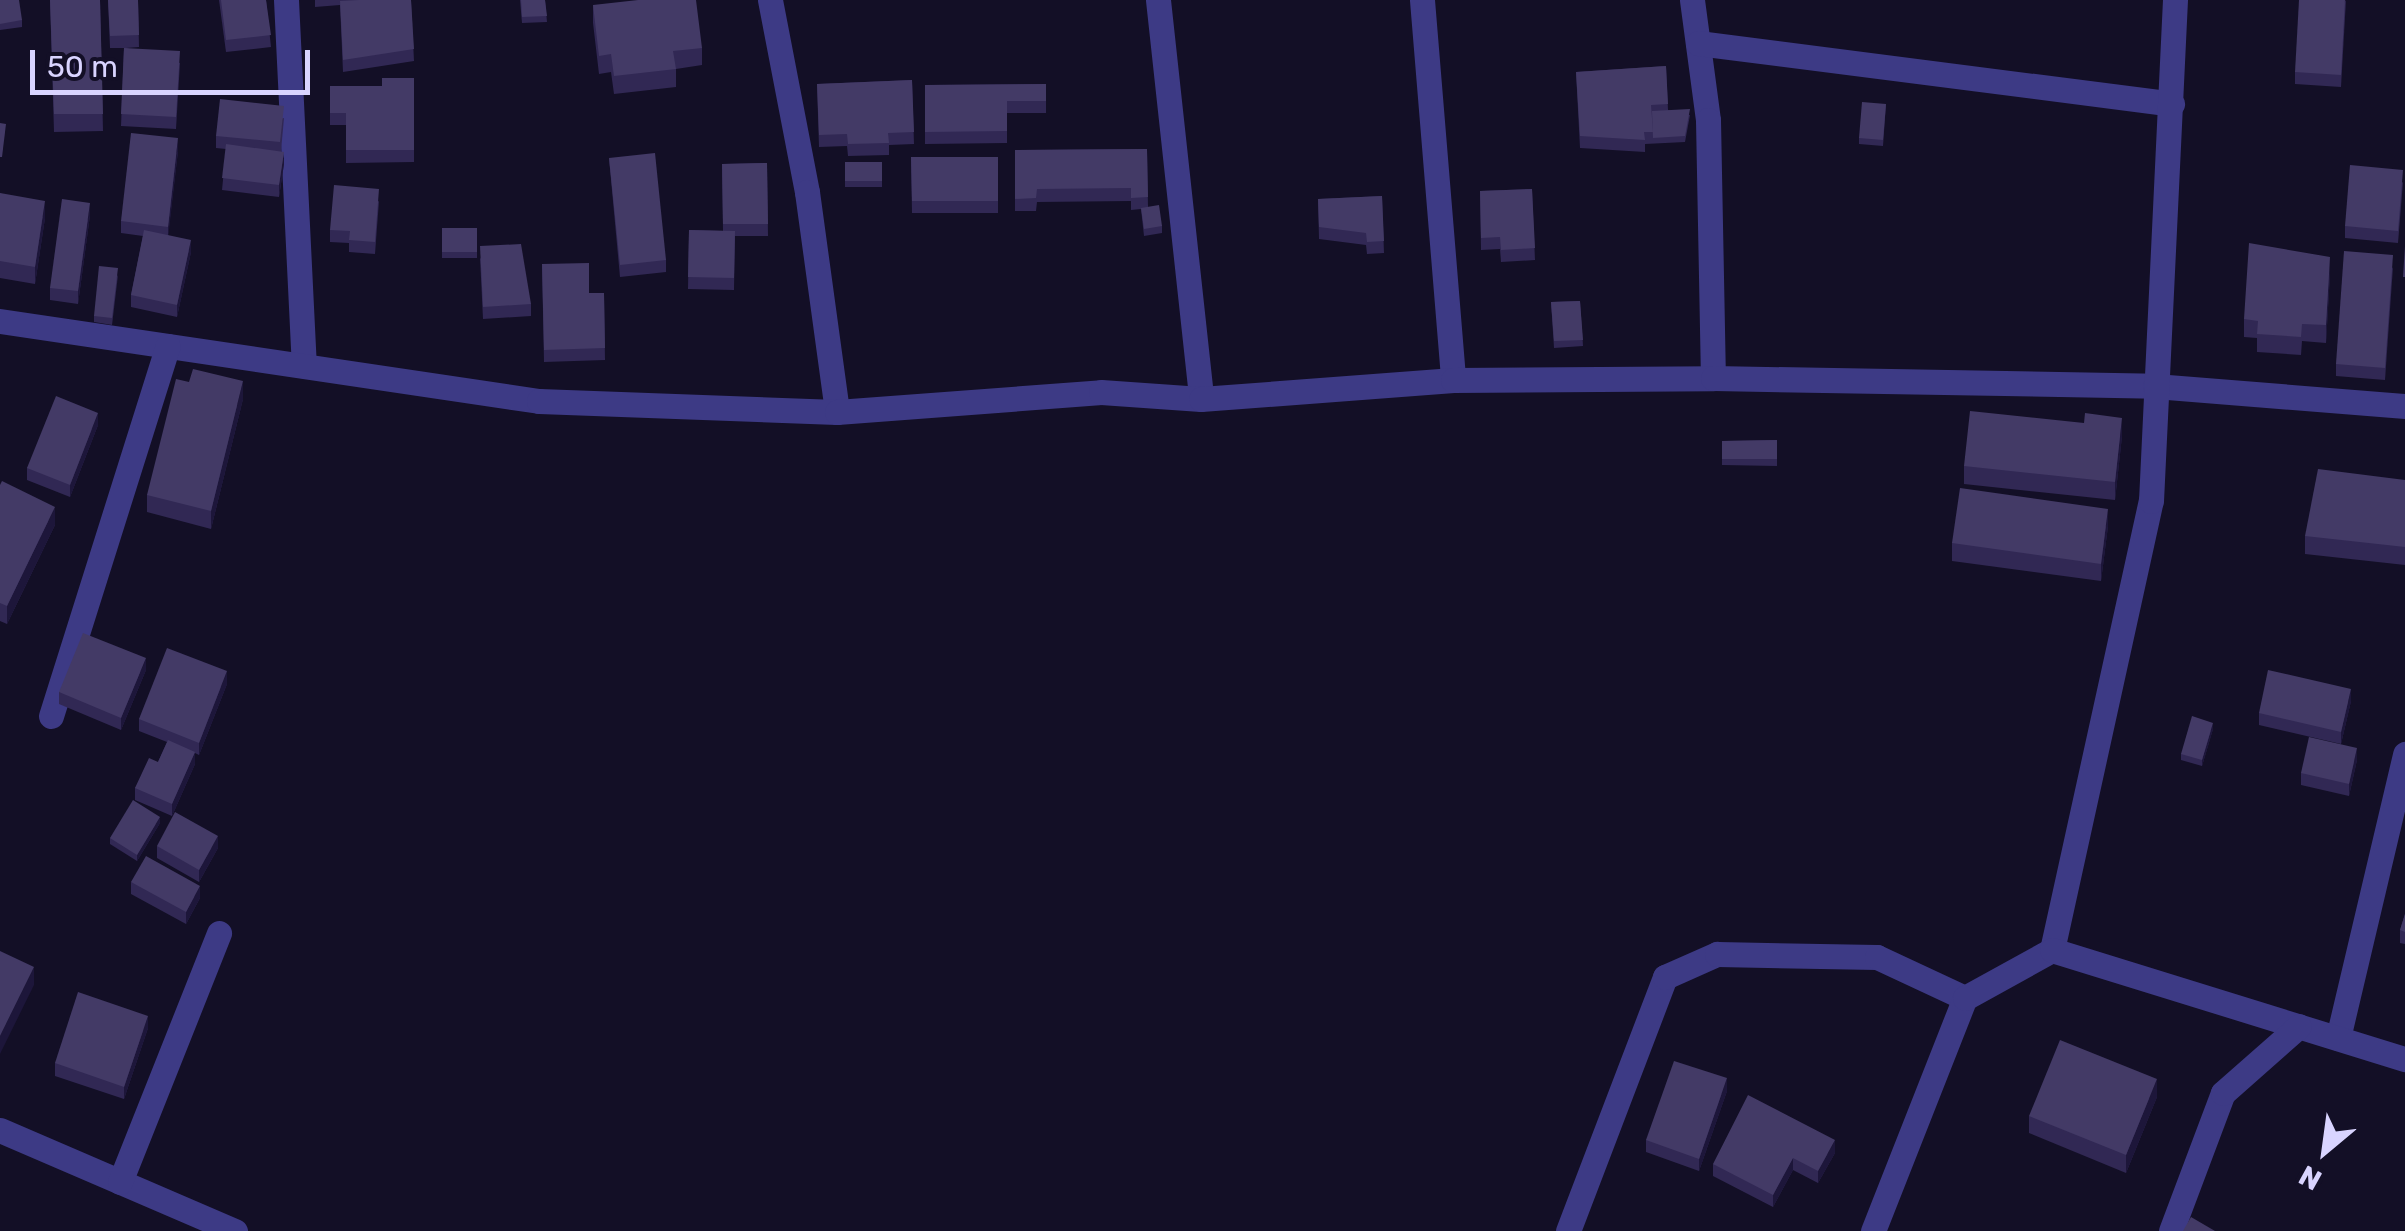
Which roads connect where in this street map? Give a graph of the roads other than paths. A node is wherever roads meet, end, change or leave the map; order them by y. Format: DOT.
graph roads {
  1 [pos="286,0"];
  2 [pos="770,0"];
  3 [pos="1158,0"];
  4 [pos="1422,0"];
  5 [pos="1692,0"];
  6 [pos="2175,0"];
  7 [pos="1698,43"];
  8 [pos="2172,104"];
  9 [pos="0,322"];
  10 [pos="168,346"];
  11 [pos="304,366"];
  12 [pos="1713,378"];
  13 [pos="1453,380"];
  14 [pos="2155,386"];
  15 [pos="1202,399"];
  16 [pos="2405,406"];
  17 [pos="838,412"];
  18 [pos="50,716"];
  19 [pos="2405,754"];
  20 [pos="219,933"];
  21 [pos="2052,950"];
  22 [pos="1964,998"];
  23 [pos="2298,1026"];
  24 [pos="2338,1038"];
  25 [pos="2405,1059"];
  26 [pos="0,1130"];
  27 [pos="120,1182"];
  28 [pos="234,1231"];
  29 [pos="1568,1231"];
  30 [pos="1872,1231"];
  31 [pos="2171,1231"];
  1 -- 11 [label="street"];
  2 -- 17 [label="street"];
  3 -- 15 [label="street"];
  4 -- 13 [label="street"];
  5 -- 7 [label="street"];
  6 -- 8 [label="street"];
  7 -- 8 [label="street"];
  7 -- 12 [label="street"];
  8 -- 14 [label="street"];
  9 -- 10 [label="street"];
  10 -- 11 [label="street"];
  10 -- 18 [label="street"];
  11 -- 17 [label="street"];
  12 -- 13 [label="street"];
  12 -- 14 [label="street"];
  13 -- 15 [label="street"];
  14 -- 16 [label="street"];
  14 -- 21 [label="street"];
  15 -- 17 [label="street"];
  19 -- 24 [label="street"];
  20 -- 27 [label="street"];
  21 -- 22 [label="street"];
  21 -- 23 [label="street"];
  22 -- 29 [label="street"];
  22 -- 30 [label="street"];
  23 -- 24 [label="street"];
  23 -- 31 [label="street"];
  24 -- 25 [label="street"];
  26 -- 27 [label="street"];
  27 -- 28 [label="street"];
}
